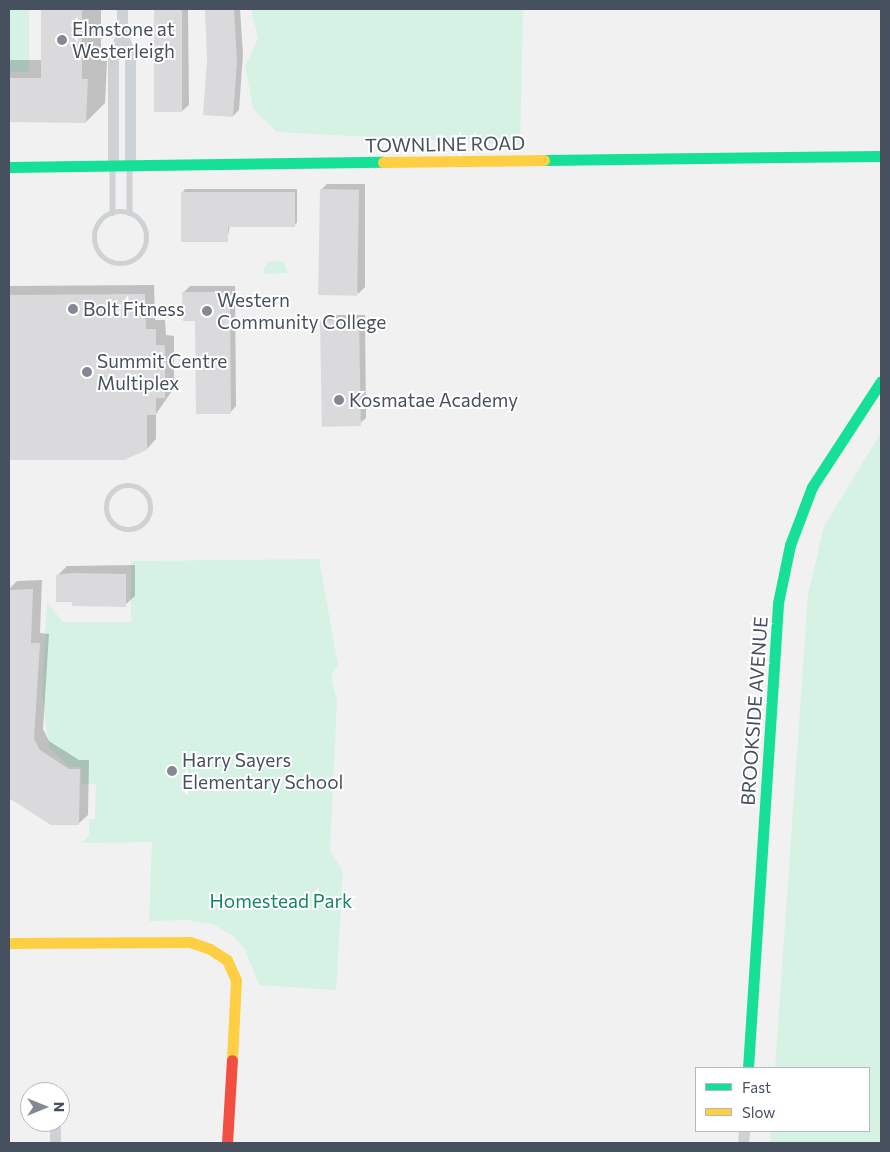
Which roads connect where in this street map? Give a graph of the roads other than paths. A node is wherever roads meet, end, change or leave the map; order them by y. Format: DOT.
graph roads {
  1 [pos="122,9"];
  2 [pos="122,33"];
  3 [pos="881,156"];
  4 [pos="113,166"];
  5 [pos="130,166"];
  6 [pos="9,167"];
  7 [pos="113,213"];
  8 [pos="130,213"];
  9 [pos="881,380"];
  10 [pos="123,529"];
  11 [pos="9,943"];
  12 [pos="748,1067"];
  13 [pos="227,1143"];
  1 -- 2 [label="street"];
  2 -- 4 [label="street"];
  2 -- 5 [label="street"];
  3 -- 5 [label="street, TOWNLINE ROAD"];
  4 -- 5 [label="street, TOWNLINE ROAD"];
  4 -- 6 [label="street, TOWNLINE ROAD"];
  4 -- 7 [label="lane"];
  5 -- 8 [label="lane"];
  7 -- 8 [label="lane"];
  7 -- 8 [label="lane"];
  9 -- 12 [label="street, BROOKSIDE AVENUE"];
  10 -- 10 [label="lane"];
  11 -- 13 [label="street"];
}
